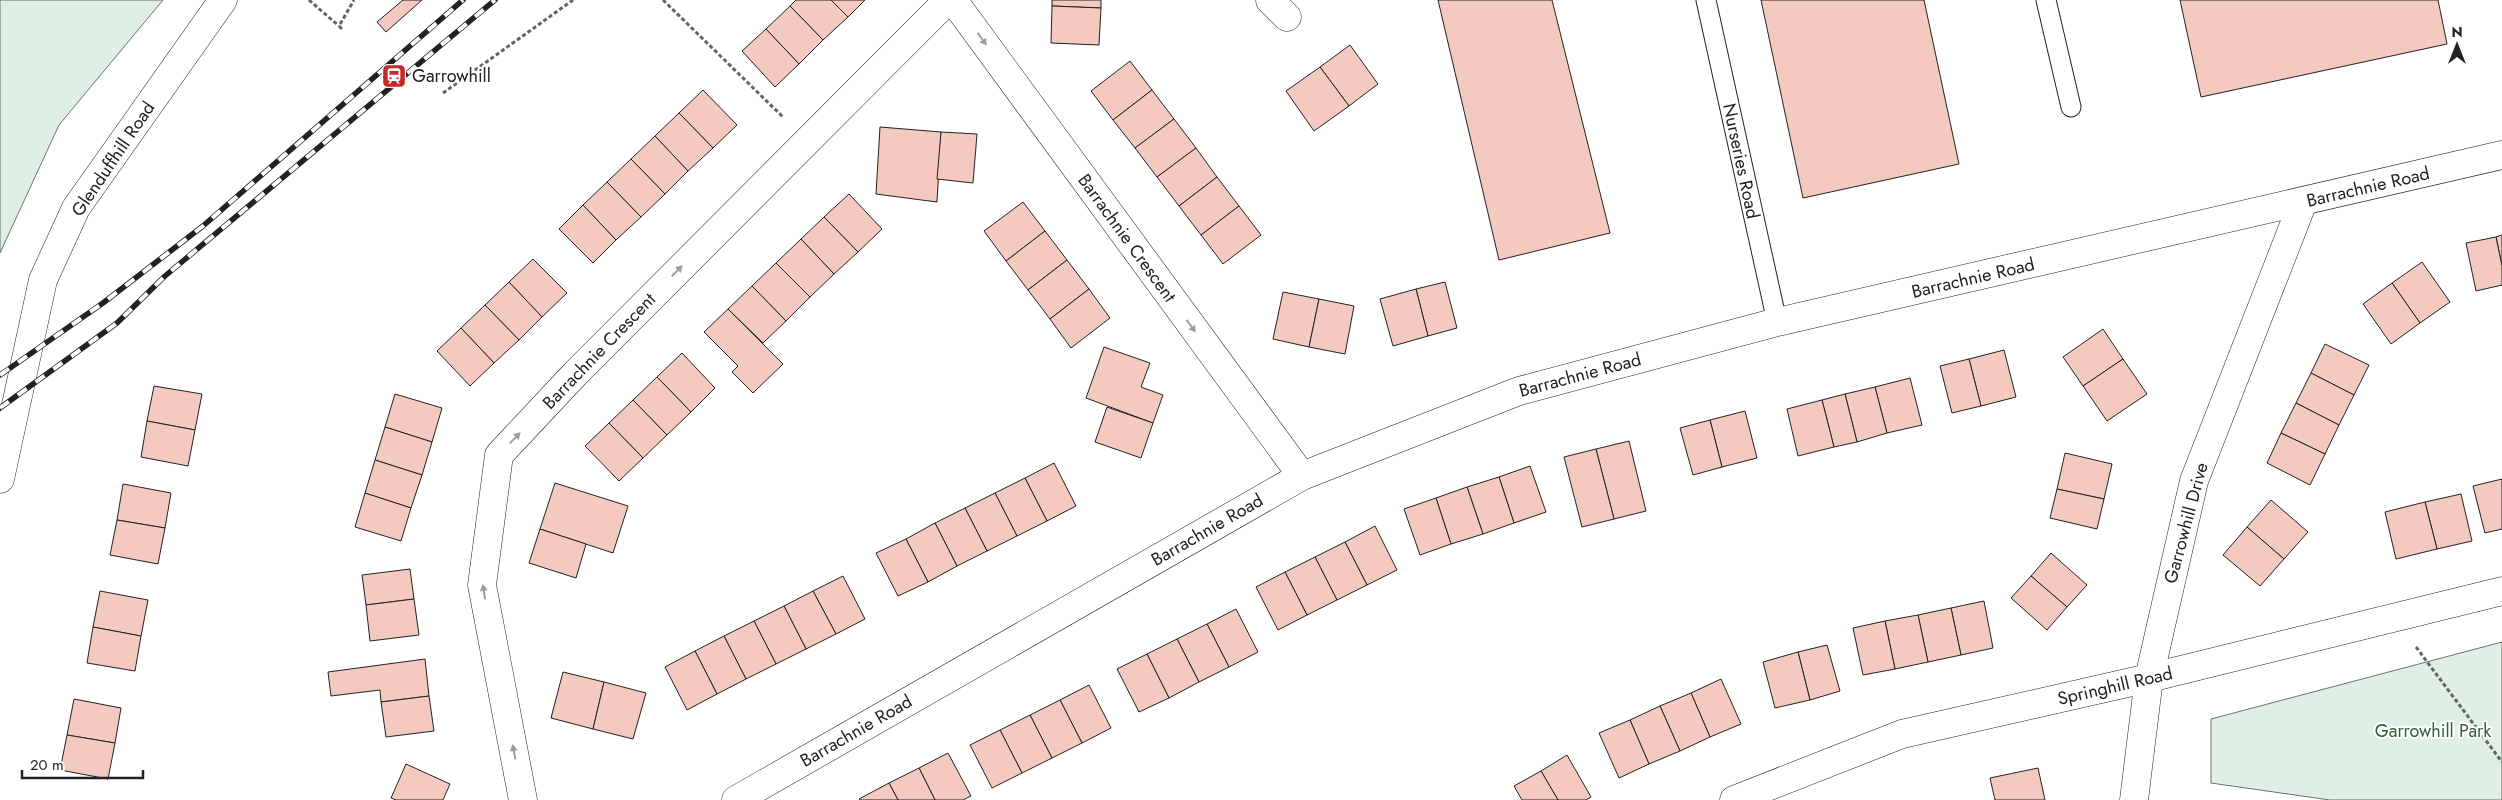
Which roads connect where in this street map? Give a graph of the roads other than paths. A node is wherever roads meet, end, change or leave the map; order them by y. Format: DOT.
graph roads {
  1 [pos="223,0"];
  2 [pos="948,0"];
  3 [pos="953,0"];
  4 [pos="1706,0"];
  5 [pos="2046,0"];
  6 [pos="2071,107"];
  7 [pos="2502,155"];
  8 [pos="2303,202"];
  9 [pos="1777,322"];
  10 [pos="1302,476"];
  11 [pos="0,478"];
  12 [pos="2502,591"];
  13 [pos="2149,678"];
  14 [pos="522,800"];
  15 [pos="736,800"];
  16 [pos="1734,800"];
  17 [pos="2134,800"];
  1 -- 11 [label="street, Glenduffhill Road"];
  14 -- 2 [label="street, Barrachnie Crescent, one-way"];
  3 -- 10 [label="street, Barrachnie Crescent, one-way"];
  4 -- 9 [label="lane, Nurseries Road"];
  5 -- 6 [label="lane"];
  7 -- 8 [label="street, Barrachnie Road"];
  8 -- 9 [label="street, Barrachnie Road"];
  8 -- 13 [label="street, Garrowhill Drive"];
  9 -- 10 [label="street, Barrachnie Road"];
  10 -- 15 [label="street, Barrachnie Road"];
  12 -- 13 [label="street, Springhill Road"];
  13 -- 16 [label="street, Springhill Road"];
  13 -- 17 [label="street, Garrowhill Drive"];
}
